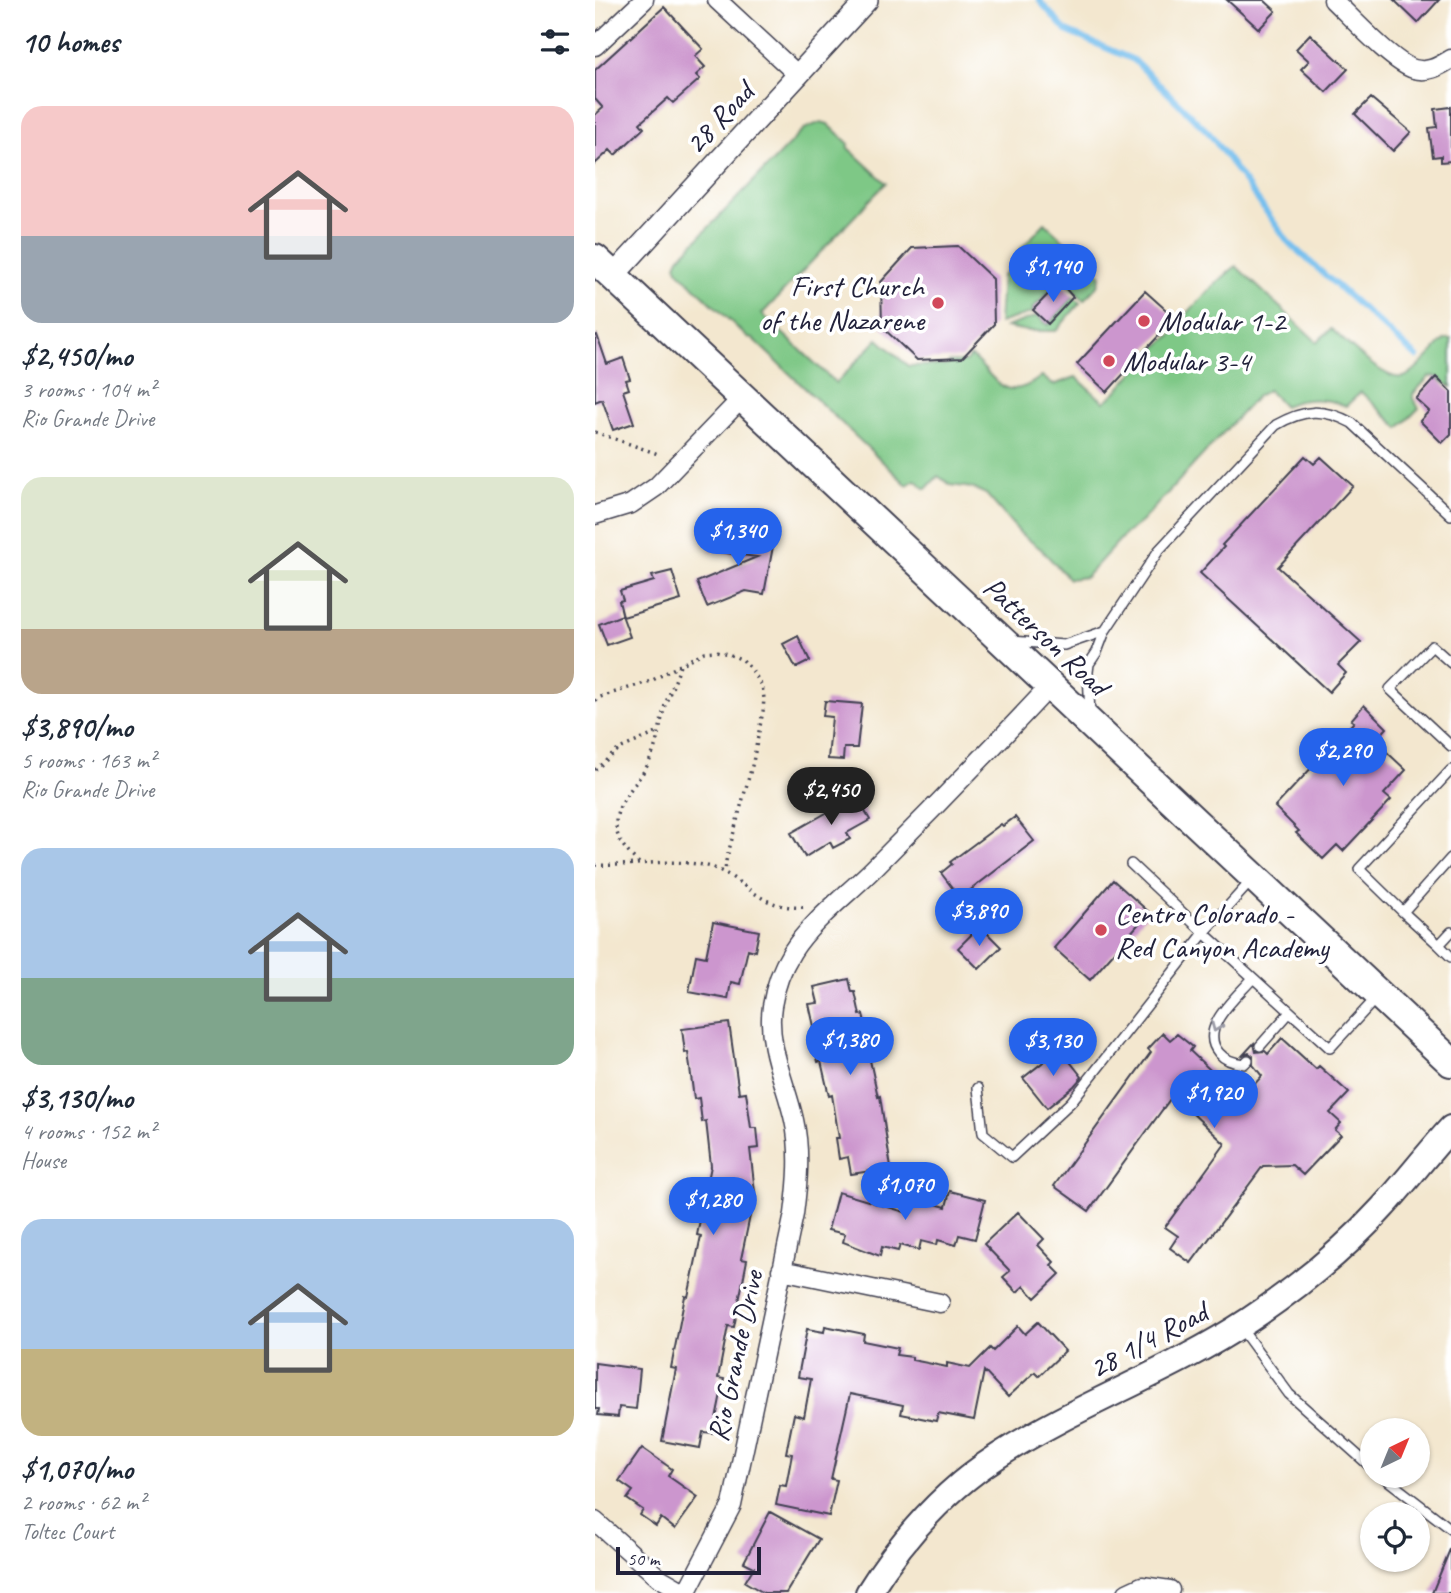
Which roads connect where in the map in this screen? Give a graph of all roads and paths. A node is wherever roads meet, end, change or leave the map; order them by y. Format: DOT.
graph roads {
  1 [pos="644,0"];
  2 [pos="717,0"];
  3 [pos="867,0"];
  4 [pos="1333,0"];
  5 [pos="595,46"];
  6 [pos="1451,59"];
  7 [pos="799,76"];
  8 [pos="604,268"];
  9 [pos="742,398"];
  10 [pos="595,432"];
  11 [pos="678,464"];
  12 [pos="595,515"];
  13 [pos="1451,515"];
  14 [pos="1105,631"];
  15 [pos="1002,640"];
  16 [pos="1451,663"];
  17 [pos="680,665"];
  18 [pos="1050,686"];
  19 [pos="595,701"];
  20 [pos="1091,724"];
  21 [pos="659,732"];
  22 [pos="1451,746"];
  23 [pos="595,770"];
  24 [pos="1451,770"];
  25 [pos="639,863"];
  26 [pos="1449,863"];
  27 [pos="1131,864"];
  28 [pos="595,865"];
  29 [pos="725,873"];
  30 [pos="1254,877"];
  31 [pos="1403,912"];
  32 [pos="822,918"];
  33 [pos="1451,932"];
  34 [pos="1204,933"];
  35 [pos="1439,946"];
  36 [pos="1451,957"];
  37 [pos="1253,978"];
  38 [pos="1379,994"];
  39 [pos="1290,1012"];
  40 [pos="1260,1046"];
  41 [pos="1248,1060"];
  42 [pos="1451,1062"];
  43 [pos="978,1088"];
  44 [pos="1451,1128"];
  45 [pos="781,1270"];
  46 [pos="940,1303"];
  47 [pos="1239,1326"];
  48 [pos="1360,1457"];
  49 [pos="1398,1488"];
  50 [pos="595,1521"];
  51 [pos="1451,1529"];
  52 [pos="1170,1590"];
  53 [pos="686,1593"];
  54 [pos="868,1593"];
  55 [pos="1127,1593"];
  1 -- 5 [label="street"];
  2 -- 7 [label="street"];
  3 -- 7 [label="street, 28 Road"];
  4 -- 6 [label="street"];
  7 -- 8 [label="street, 28 Road"];
  8 -- 9 [label="main road, Patterson Road"];
  9 -- 11 [label="street"];
  9 -- 15 [label="main road, Patterson Road"];
  10 -- 11 [label="path"];
  11 -- 12 [label="street"];
  13 -- 14 [label="lane"];
  14 -- 15 [label="lane"];
  14 -- 20 [label="lane"];
  15 -- 18 [label="main road, Patterson Road"];
  16 -- 22 [label="lane"];
  17 -- 19 [label="path"];
  17 -- 21 [label="path"];
  17 -- 29 [label="path"];
  18 -- 20 [label="main road, Patterson Road"];
  18 -- 32 [label="street, Rio Grande Drive"];
  20 -- 30 [label="main road, Patterson Road"];
  21 -- 23 [label="path"];
  21 -- 25 [label="path"];
  24 -- 31 [label="lane"];
  25 -- 28 [label="path"];
  25 -- 29 [label="path"];
  26 -- 31 [label="lane"];
  27 -- 34 [label="lane"];
  29 -- 32 [label="path"];
  30 -- 34 [label="lane"];
  30 -- 38 [label="main road, Patterson Road"];
  31 -- 35 [label="lane"];
  32 -- 45 [label="street, Rio Grande Drive"];
  33 -- 35 [label="lane"];
  34 -- 37 [label="lane"];
  34 -- 43 [label="lane"];
  35 -- 36 [label="lane"];
  37 -- 39 [label="lane"];
  37 -- 41 [label="lane, one-way"];
  38 -- 39 [label="lane"];
  38 -- 42 [label="main road, Patterson Road"];
  39 -- 40 [label="lane"];
  44 -- 47 [label="main road, 28 1/4 Road"];
  45 -- 46 [label="street"];
  45 -- 53 [label="street, Rio Grande Drive"];
  47 -- 48 [label="lane"];
  47 -- 54 [label="main road, 28 1/4 Road"];
  49 -- 51 [label="lane"];
  50 -- 53 [label="street"];
  52 -- 55 [label="street"];
}
